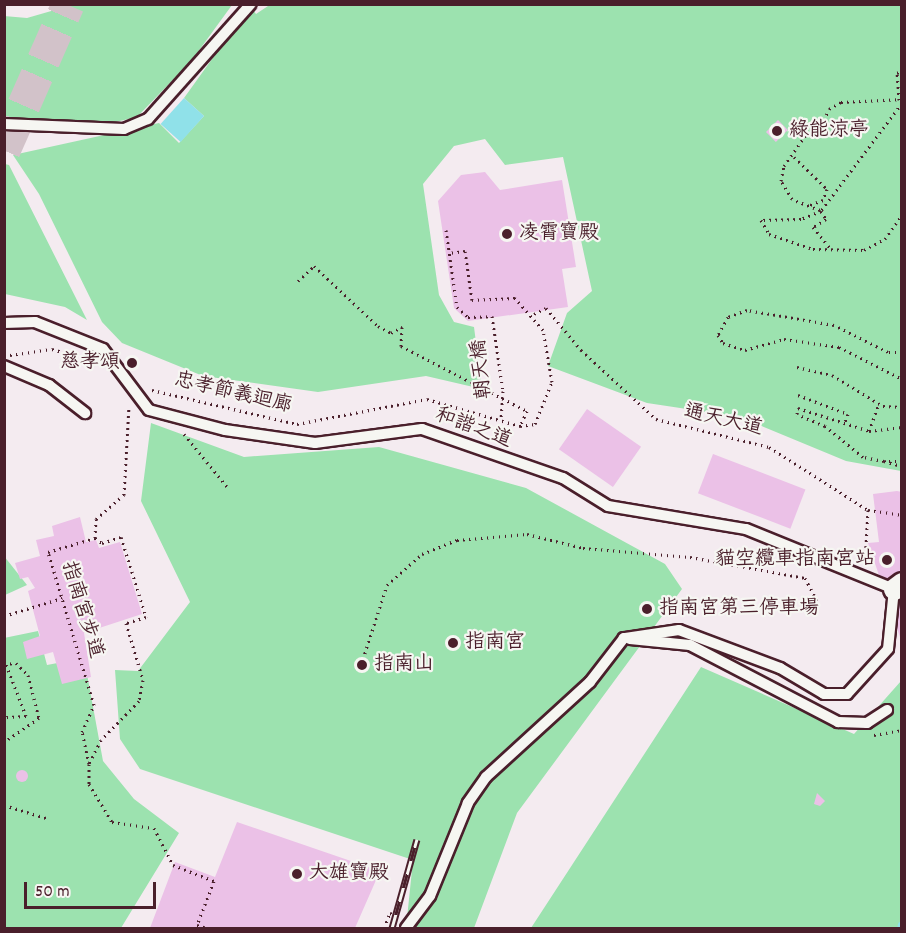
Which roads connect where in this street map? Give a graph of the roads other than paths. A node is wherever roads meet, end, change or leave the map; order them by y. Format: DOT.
graph roads {
  1 [pos="251,4"];
  2 [pos="4,124"];
  3 [pos="4,323"];
  4 [pos="4,366"];
  5 [pos="86,413"];
  6 [pos="899,588"];
  7 [pos="624,638"];
  8 [pos="887,710"];
  9 [pos="406,928"];
  1 -- 2 [label="lane"];
  3 -- 6 [label="lane, 和諧之道"];
  4 -- 5 [label="lane"];
  6 -- 7 [label="lane"];
  7 -- 8 [label="lane"];
  7 -- 9 [label="lane"];
}
